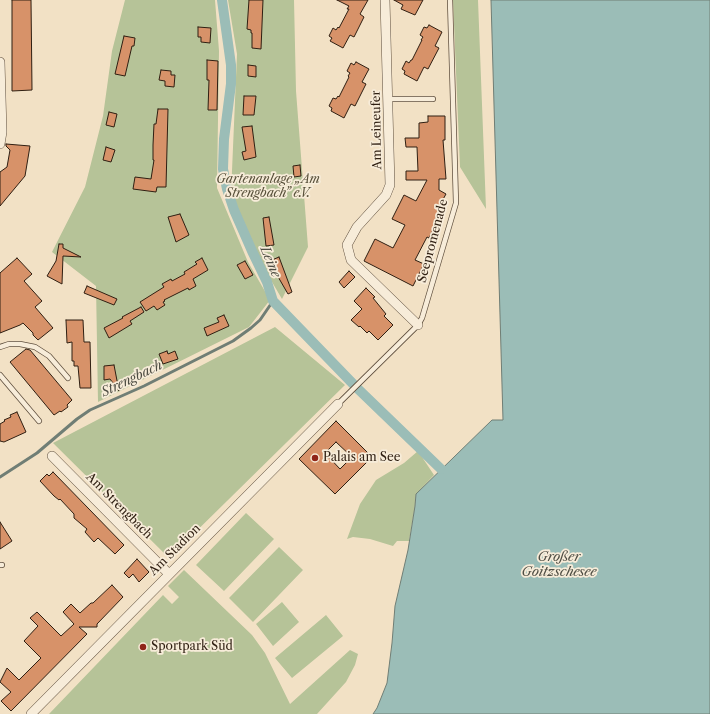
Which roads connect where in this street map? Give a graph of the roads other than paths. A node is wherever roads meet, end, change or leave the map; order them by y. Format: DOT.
graph roads {
  1 [pos="385,0"];
  2 [pos="450,0"];
  3 [pos="0,62"];
  4 [pos="388,99"];
  5 [pos="433,99"];
  6 [pos="0,144"];
  7 [pos="418,325"];
  8 [pos="0,347"];
  9 [pos="0,375"];
  10 [pos="68,378"];
  11 [pos="338,404"];
  12 [pos="39,421"];
  13 [pos="52,456"];
  14 [pos="168,573"];
  15 [pos="31,714"];
  1 -- 4 [label="street, Am Leineufer"];
  2 -- 7 [label="lane, Seepromenade"];
  3 -- 6 [label="street"];
  4 -- 5 [label="lane"];
  4 -- 7 [label="street, Am Leineufer"];
  7 -- 11 [label="lane, Seepromenade"];
  8 -- 10 [label="lane"];
  9 -- 12 [label="lane"];
  11 -- 14 [label="street, Am Stadion"];
  13 -- 14 [label="street, Am Strengbach"];
  14 -- 15 [label="street, Am Stadion"];
}
